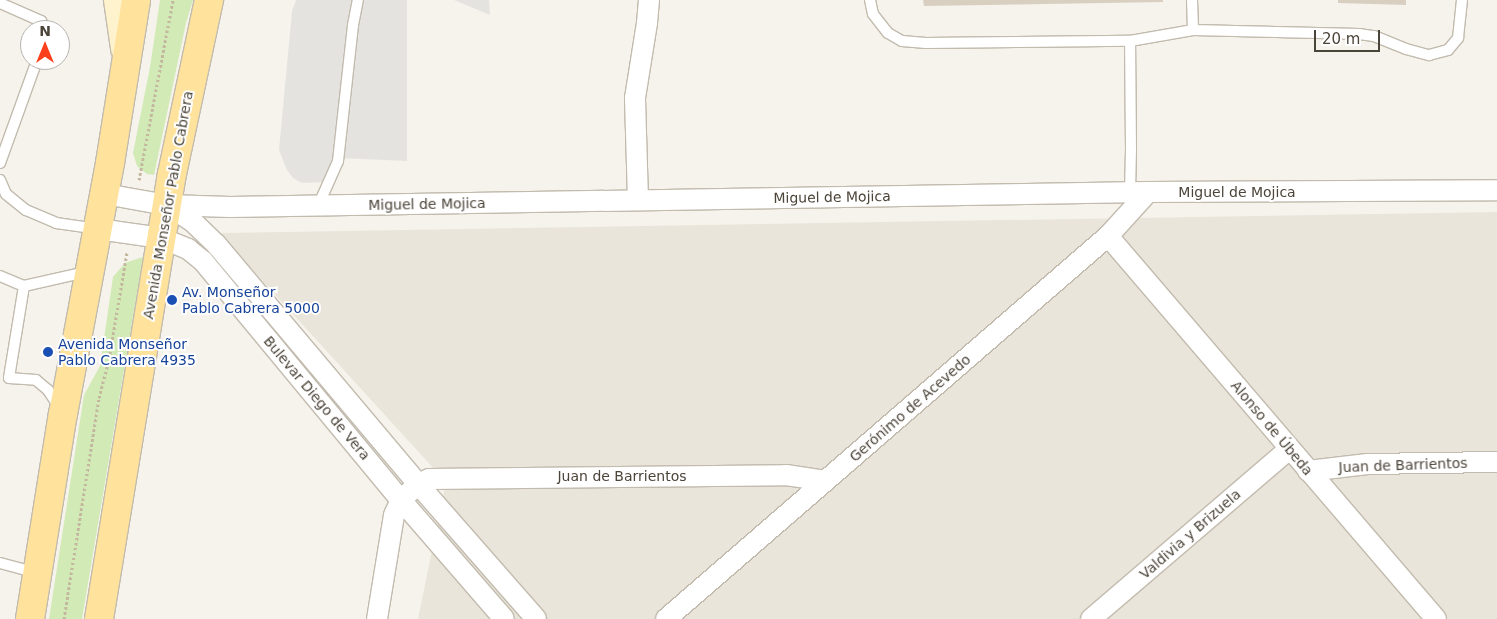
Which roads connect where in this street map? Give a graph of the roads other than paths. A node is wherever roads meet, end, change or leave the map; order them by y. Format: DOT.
graph roads {
  1 [pos="118,0"];
  2 [pos="136,0"];
  3 [pos="209,0"];
  4 [pos="358,0"];
  5 [pos="649,0"];
  6 [pos="870,0"];
  7 [pos="1192,0"];
  8 [pos="1462,0"];
  9 [pos="0,3"];
  10 [pos="41,20"];
  11 [pos="1192,30"];
  12 [pos="1130,41"];
  13 [pos="127,62"];
  14 [pos="33,70"];
  15 [pos="0,163"];
  16 [pos="0,180"];
  17 [pos="1497,190"];
  18 [pos="1139,193"];
  19 [pos="105,194"];
  20 [pos="638,200"];
  21 [pos="167,205"];
  22 [pos="318,206"];
  23 [pos="98,229"];
  24 [pos="1108,236"];
  25 [pos="161,238"];
  26 [pos="91,271"];
  27 [pos="0,276"];
  28 [pos="24,286"];
  29 [pos="63,414"];
  30 [pos="1289,449"];
  31 [pos="1497,462"];
  32 [pos="1308,471"];
  33 [pos="826,481"];
  34 [pos="418,484"];
  35 [pos="401,500"];
  36 [pos="0,563"];
  37 [pos="38,574"];
  38 [pos="30,619"];
  39 [pos="99,619"];
  40 [pos="377,619"];
  41 [pos="504,619"];
  42 [pos="536,619"];
  43 [pos="666,619"];
  44 [pos="1091,619"];
  45 [pos="1436,619"];
  1 -- 13 [label="main road"];
  2 -- 13 [label="main road"];
  3 -- 21 [label="main road, Avenida Monseñor Pablo Cabrera"];
  4 -- 22 [label="lane"];
  5 -- 20 [label="street"];
  6 -- 12 [label="lane"];
  7 -- 11 [label="lane"];
  8 -- 11 [label="lane"];
  9 -- 10 [label="lane"];
  11 -- 12 [label="lane"];
  12 -- 18 [label="lane"];
  13 -- 19 [label="main road"];
  14 -- 15 [label="lane"];
  16 -- 23 [label="lane"];
  17 -- 18 [label="street, Miguel de Mojica"];
  18 -- 20 [label="street, Miguel de Mojica"];
  18 -- 24 [label="street, Gerónimo de Acevedo"];
  19 -- 21 [label="street"];
  19 -- 23 [label="main road"];
  20 -- 22 [label="street, Miguel de Mojica"];
  21 -- 22 [label="street, Miguel de Mojica"];
  21 -- 25 [label="main road, Avenida Monseñor Pablo Cabrera"];
  21 -- 34 [label="street, Bulevar Diego de Vera"];
  23 -- 25 [label="street, Bulevar Diego de Vera"];
  23 -- 26 [label="main road"];
  24 -- 30 [label="street, Alonso de Úbeda"];
  24 -- 33 [label="street, Gerónimo de Acevedo"];
  25 -- 35 [label="street, Bulevar Diego de Vera"];
  25 -- 39 [label="main road, Avenida Monseñor Pablo Cabrera"];
  26 -- 28 [label="lane"];
  26 -- 29 [label="main road"];
  27 -- 28 [label="lane"];
  28 -- 29 [label="lane"];
  29 -- 37 [label="main road"];
  30 -- 32 [label="street, Alonso de Úbeda"];
  30 -- 44 [label="street, Valdivia y Brizuela"];
  31 -- 32 [label="street, Juan de Barrientos"];
  32 -- 45 [label="street, Alonso de Úbeda"];
  33 -- 34 [label="street, Juan de Barrientos"];
  33 -- 43 [label="street, Gerónimo de Acevedo"];
  34 -- 35 [label="street"];
  34 -- 42 [label="street, Bulevar Diego de Vera"];
  35 -- 40 [label="street"];
  35 -- 41 [label="street, Bulevar Diego de Vera"];
  36 -- 37 [label="lane"];
  37 -- 38 [label="main road"];
}
